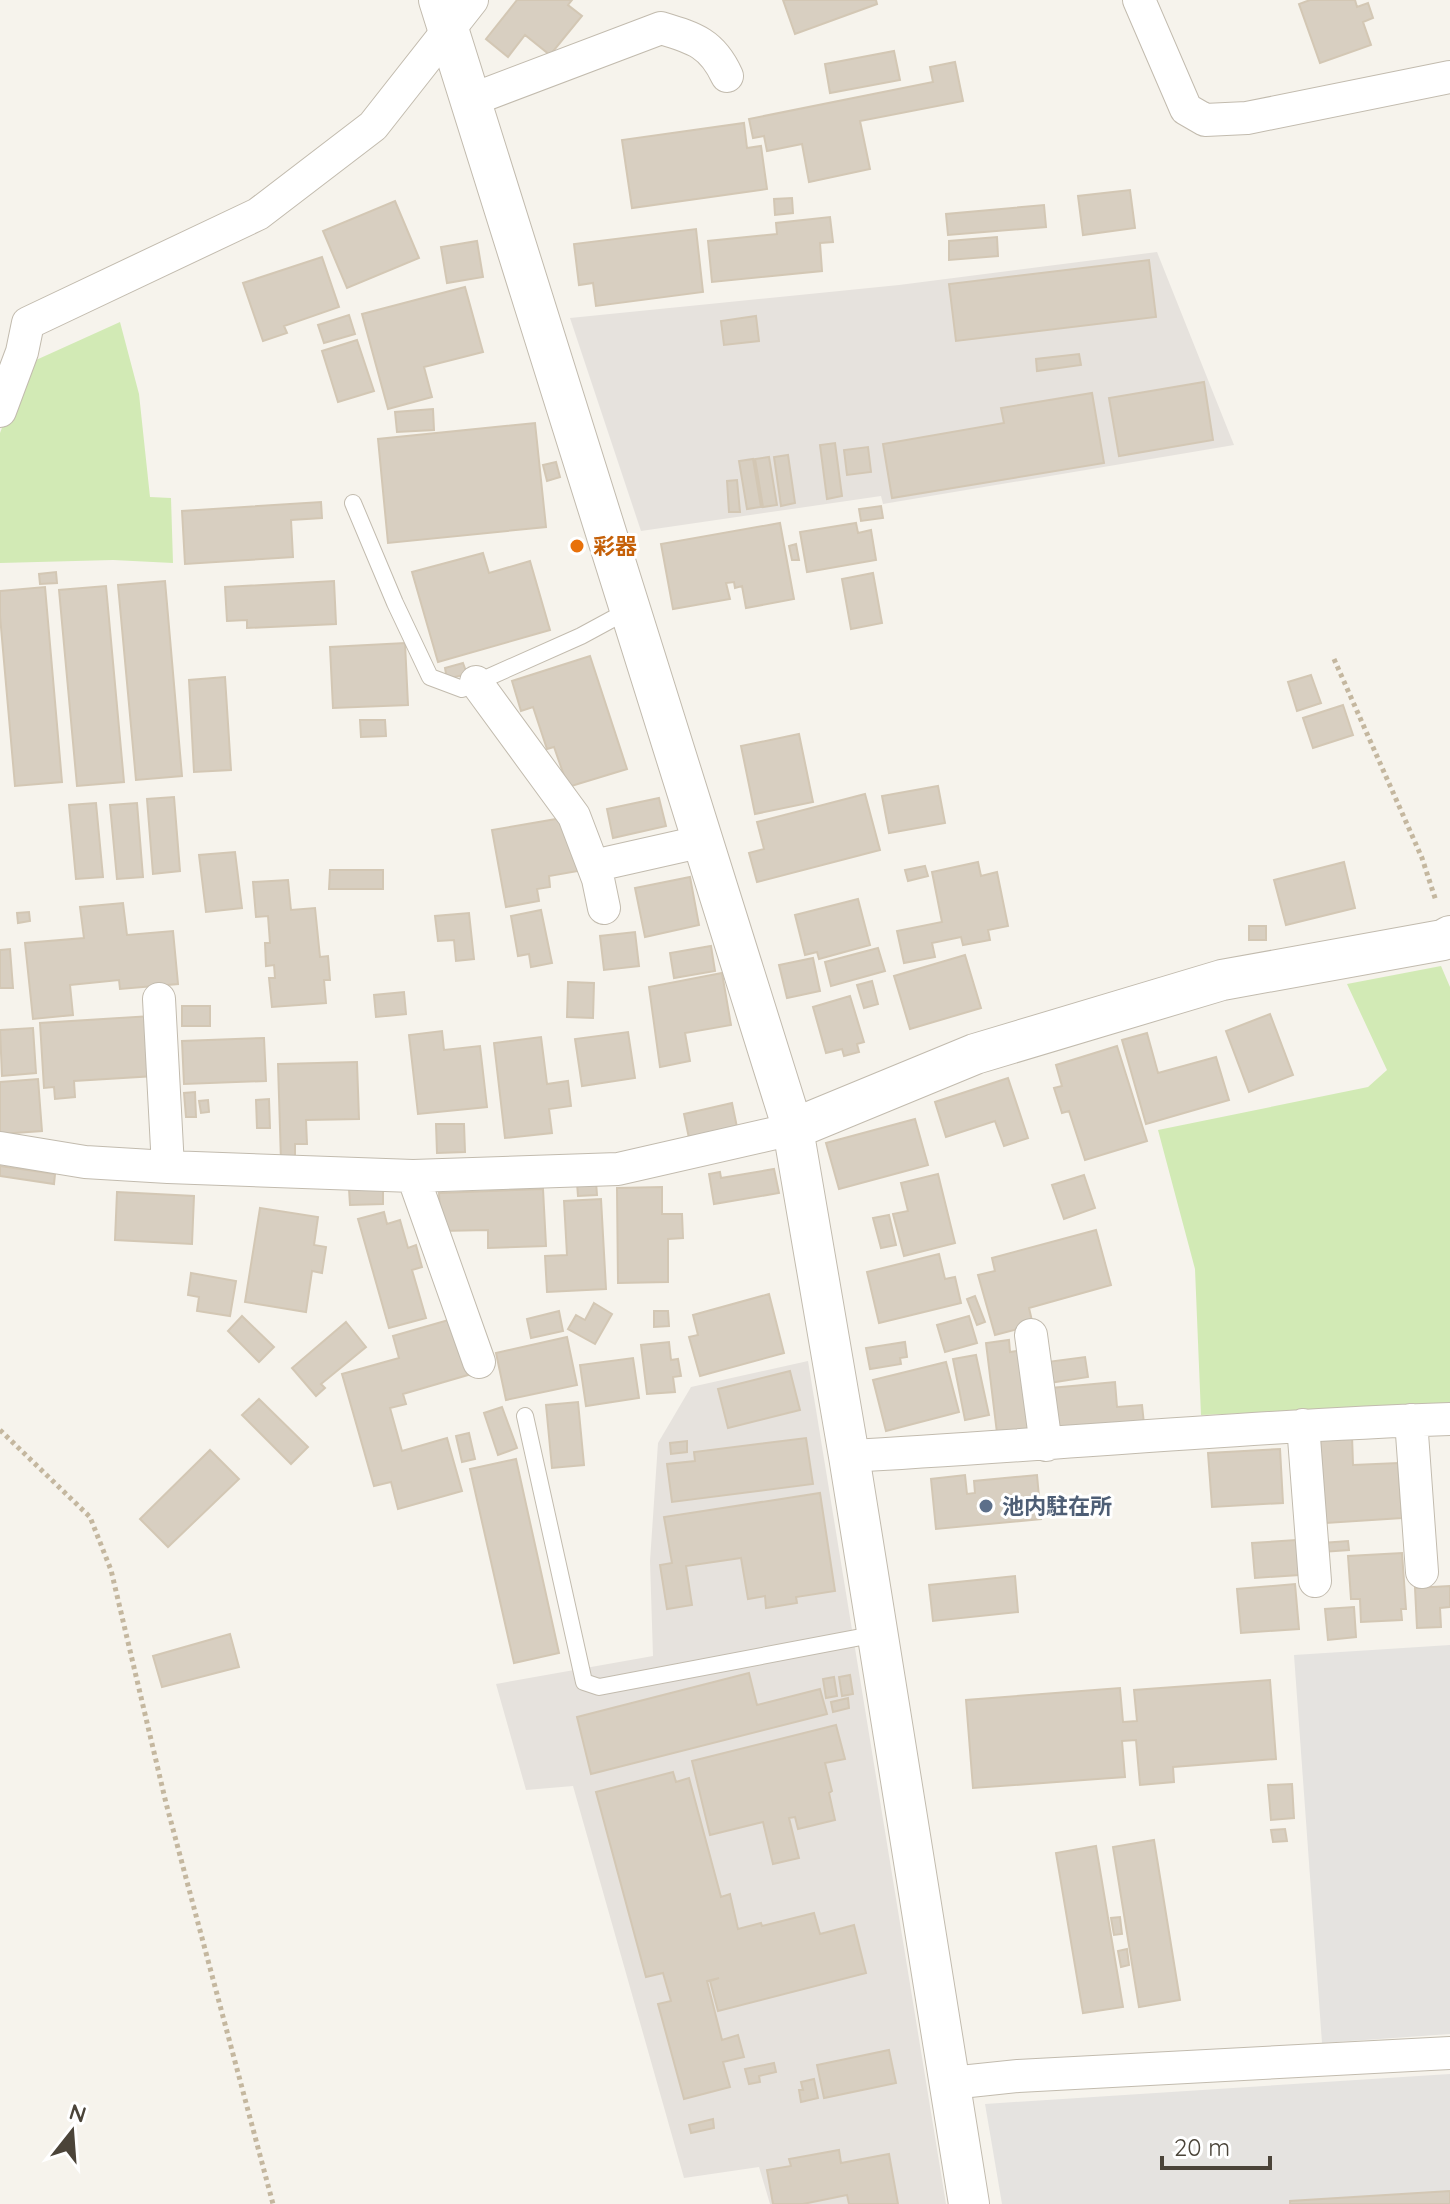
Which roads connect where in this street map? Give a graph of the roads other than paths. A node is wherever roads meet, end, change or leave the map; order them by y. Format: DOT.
graph roads {
  1 [pos="1139,0"];
  2 [pos="453,10"];
  3 [pos="727,76"];
  4 [pos="1450,77"];
  5 [pos="471,100"];
  6 [pos="0,411"];
  7 [pos="353,503"];
  8 [pos="631,609"];
  9 [pos="476,682"];
  10 [pos="704,841"];
  11 [pos="593,866"];
  12 [pos="604,908"];
  13 [pos="1449,936"];
  14 [pos="159,999"];
  15 [pos="793,1129"];
  16 [pos="0,1148"];
  17 [pos="168,1167"];
  18 [pos="413,1176"];
  19 [pos="1031,1335"];
  20 [pos="479,1362"];
  21 [pos="525,1416"];
  22 [pos="1450,1419"];
  23 [pos="1411,1420"];
  24 [pos="1303,1425"];
  25 [pos="1046,1445"];
  26 [pos="849,1456"];
  27 [pos="1422,1572"];
  28 [pos="1315,1581"];
  29 [pos="877,1634"];
  30 [pos="1450,2053"];
  31 [pos="951,2083"];
  32 [pos="969,2204"];
  1 -- 4 [label="street"];
  2 -- 5 [label="street"];
  2 -- 6 [label="street"];
  3 -- 5 [label="street"];
  5 -- 8 [label="street"];
  7 -- 9 [label="lane"];
  8 -- 9 [label="lane"];
  8 -- 10 [label="street"];
  9 -- 11 [label="street"];
  10 -- 11 [label="street"];
  10 -- 15 [label="street"];
  11 -- 12 [label="street"];
  13 -- 15 [label="street"];
  14 -- 17 [label="street"];
  15 -- 18 [label="street"];
  15 -- 26 [label="street"];
  16 -- 17 [label="street"];
  17 -- 18 [label="street"];
  18 -- 20 [label="street"];
  19 -- 25 [label="street"];
  21 -- 29 [label="lane"];
  22 -- 23 [label="street"];
  23 -- 24 [label="street"];
  23 -- 27 [label="street"];
  24 -- 25 [label="street"];
  24 -- 28 [label="street"];
  25 -- 26 [label="street"];
  26 -- 29 [label="street"];
  29 -- 31 [label="street"];
  30 -- 31 [label="street"];
  31 -- 32 [label="street"];
}
